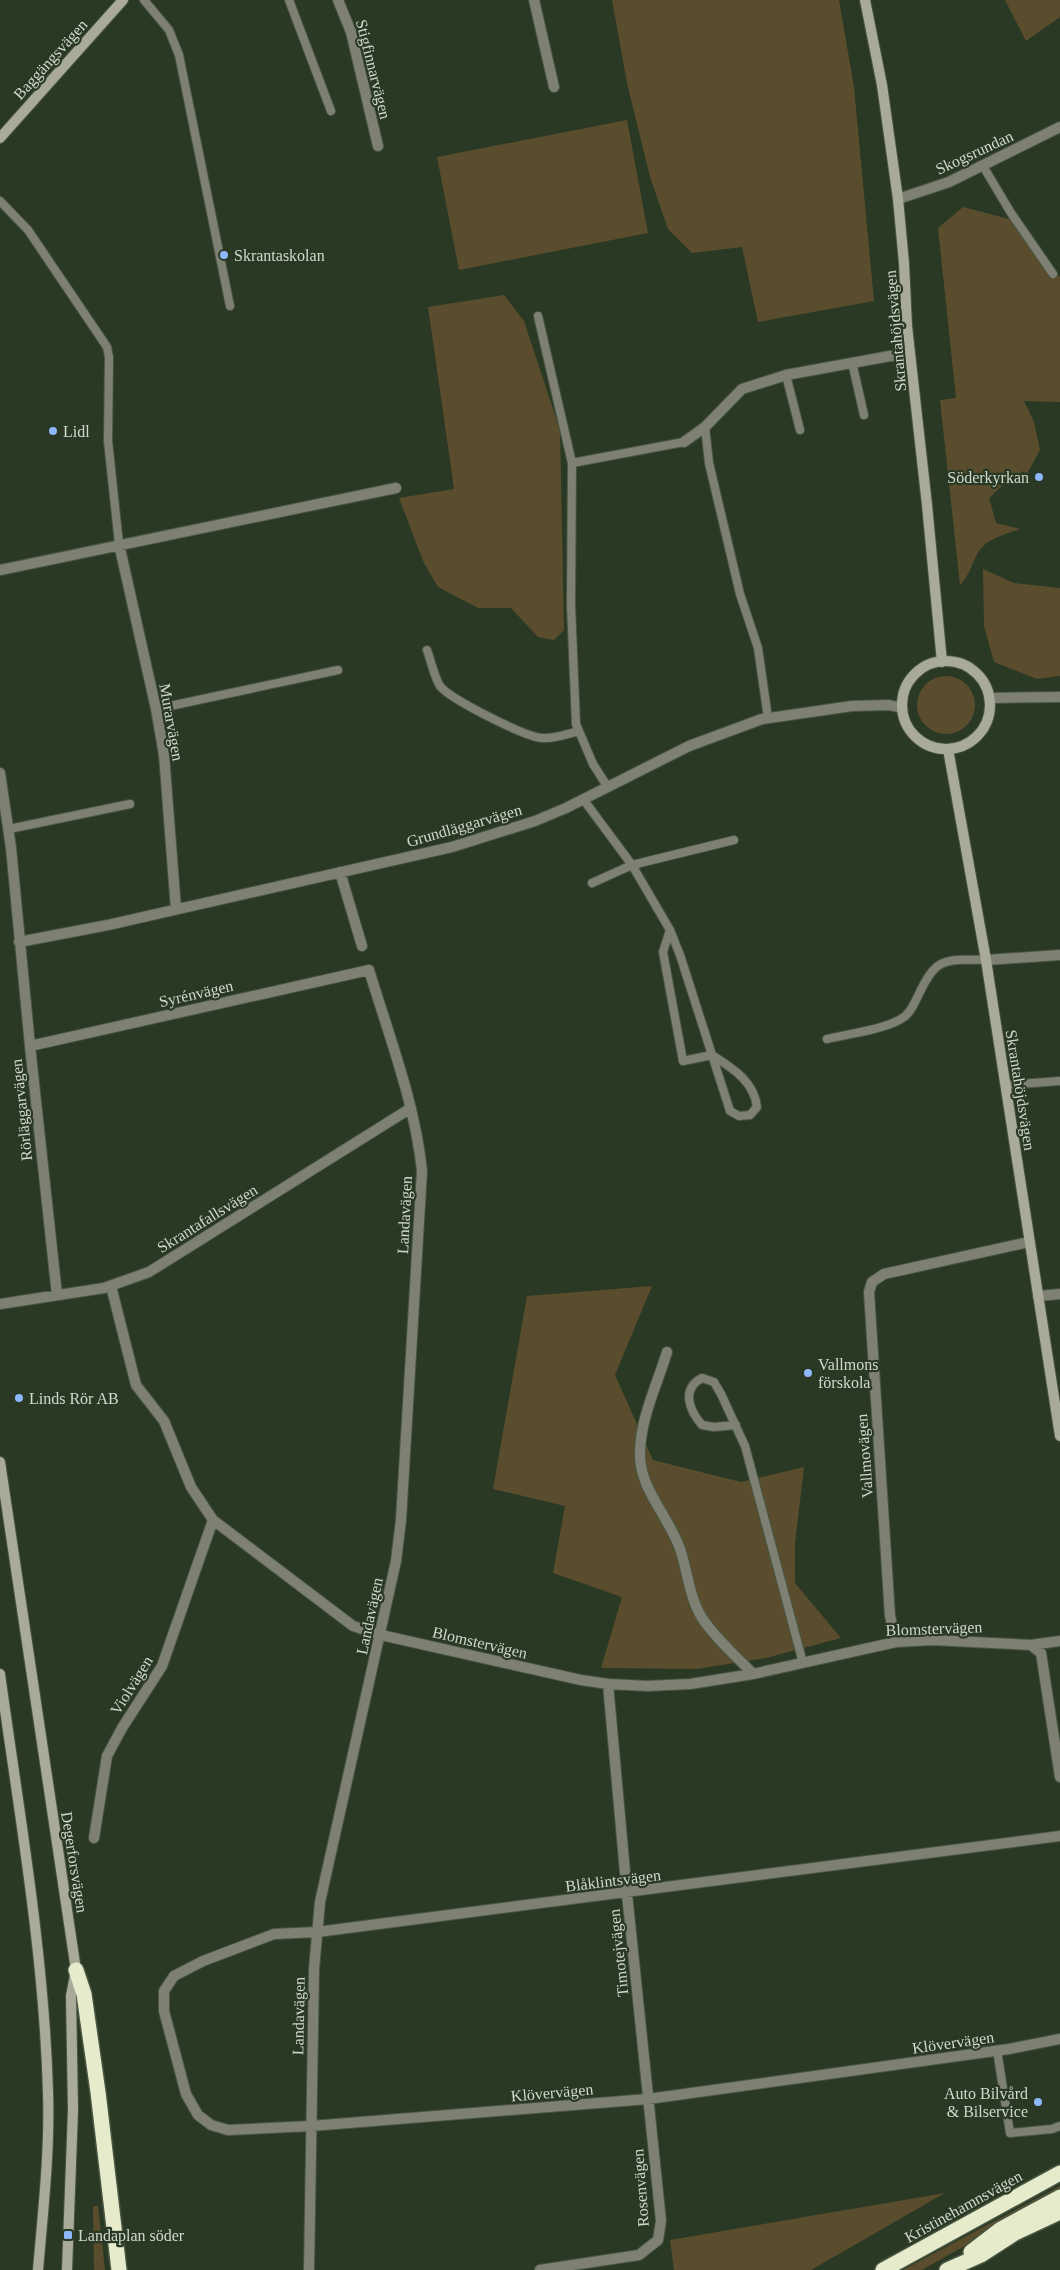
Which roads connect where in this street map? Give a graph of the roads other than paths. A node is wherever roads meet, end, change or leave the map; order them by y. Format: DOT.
graph roads {
  1 [pos="123,0"];
  2 [pos="144,0"];
  3 [pos="289,0"];
  4 [pos="338,0"];
  5 [pos="534,0"];
  6 [pos="865,0"];
  7 [pos="554,87"];
  8 [pos="331,111"];
  9 [pos="1060,126"];
  10 [pos="0,138"];
  11 [pos="378,146"];
  12 [pos="983,166"];
  13 [pos="898,199"];
  14 [pos="0,201"];
  15 [pos="1053,274"];
  16 [pos="230,306"];
  17 [pos="538,316"];
  18 [pos="910,355"];
  19 [pos="852,362"];
  20 [pos="786,375"];
  21 [pos="864,415"];
  22 [pos="705,427"];
  23 [pos="800,430"];
  24 [pos="684,442"];
  25 [pos="572,463"];
  26 [pos="396,488"];
  27 [pos="119,544"];
  28 [pos="0,570"];
  29 [pos="426,650"];
  30 [pos="942,662"];
  31 [pos="338,670"];
  32 [pos="1060,697"];
  33 [pos="989,698"];
  34 [pos="902,708"];
  35 [pos="156,709"];
  36 [pos="768,718"];
  37 [pos="579,731"];
  38 [pos="948,749"];
  39 [pos="0,773"];
  40 [pos="607,786"];
  41 [pos="583,799"];
  42 [pos="130,804"];
  43 [pos="9,829"];
  44 [pos="734,840"];
  45 [pos="632,865"];
  46 [pos="340,872"];
  47 [pos="592,883"];
  48 [pos="176,909"];
  49 [pos="670,930"];
  50 [pos="19,942"];
  51 [pos="362,946"];
  52 [pos="1060,955"];
  53 [pos="986,960"];
  54 [pos="369,970"];
  55 [pos="827,1039"];
  56 [pos="30,1046"];
  57 [pos="712,1055"];
  58 [pos="1060,1081"];
  59 [pos="1006,1085"];
  60 [pos="411,1108"];
  61 [pos="1030,1242"];
  62 [pos="111,1286"];
  63 [pos="1060,1294"];
  64 [pos="57,1295"];
  65 [pos="1038,1296"];
  66 [pos="0,1304"];
  67 [pos="667,1352"];
  68 [pos="736,1425"];
  69 [pos="1060,1436"];
  70 [pos="0,1462"];
  71 [pos="212,1520"];
  72 [pos="381,1635"];
  73 [pos="1060,1640"];
  74 [pos="896,1642"];
  75 [pos="1030,1645"];
  76 [pos="803,1663"];
  77 [pos="0,1674"];
  78 [pos="753,1674"];
  79 [pos="608,1684"];
  80 [pos="1060,1777"];
  81 [pos="1060,1836"];
  82 [pos="94,1838"];
  83 [pos="627,1894"];
  84 [pos="317,1932"];
  85 [pos="76,1970"];
  86 [pos="177,1975"];
  87 [pos="1060,2039"];
  88 [pos="997,2050"];
  89 [pos="648,2099"];
  90 [pos="311,2126"];
  91 [pos="1060,2126"];
  92 [pos="1060,2173"];
  93 [pos="1060,2197"];
  94 [pos="1060,2212"];
  95 [pos="962,2262"];
  96 [pos="38,2270"];
  97 [pos="68,2270"];
  98 [pos="119,2270"];
  99 [pos="309,2270"];
  100 [pos="540,2270"];
  101 [pos="883,2270"];
  102 [pos="946,2270"];
  1 -- 10 [label="street, Baggängsvägen"];
  2 -- 16 [label="lane"];
  3 -- 8 [label="lane"];
  4 -- 11 [label="street, Stigfinnarvägen"];
  5 -- 7 [label="street"];
  6 -- 13 [label="street, Skrantahöjdsvägen"];
  9 -- 12 [label="street, Skogsrundan"];
  12 -- 13 [label="street, Skogsrundan"];
  12 -- 15 [label="lane"];
  13 -- 18 [label="street, Skrantahöjdsvägen"];
  14 -- 27 [label="lane"];
  17 -- 25 [label="lane"];
  18 -- 19 [label="street"];
  18 -- 30 [label="street, Skrantahöjdsvägen"];
  19 -- 20 [label="street"];
  19 -- 21 [label="lane"];
  20 -- 22 [label="street"];
  20 -- 23 [label="lane"];
  22 -- 24 [label="street"];
  22 -- 36 [label="lane"];
  24 -- 25 [label="lane"];
  25 -- 37 [label="lane"];
  26 -- 27 [label="street"];
  27 -- 28 [label="street"];
  27 -- 35 [label="street, Murarvägen"];
  29 -- 37 [label="lane"];
  30 -- 33 [label="street"];
  30 -- 34 [label="street"];
  31 -- 35 [label="lane"];
  32 -- 33 [label="street"];
  33 -- 38 [label="street"];
  34 -- 36 [label="street, Grundläggarvägen"];
  34 -- 38 [label="street"];
  35 -- 48 [label="street, Murarvägen"];
  36 -- 40 [label="street, Grundläggarvägen"];
  37 -- 40 [label="lane"];
  38 -- 53 [label="street, Skrantahöjdsvägen"];
  39 -- 43 [label="street, Rörläggarvägen"];
  40 -- 41 [label="street, Grundläggarvägen"];
  41 -- 45 [label="lane"];
  41 -- 46 [label="street, Grundläggarvägen"];
  42 -- 43 [label="lane"];
  43 -- 50 [label="street, Rörläggarvägen"];
  44 -- 45 [label="lane"];
  45 -- 47 [label="lane"];
  45 -- 49 [label="lane"];
  46 -- 48 [label="street, Grundläggarvägen"];
  46 -- 51 [label="street"];
  48 -- 50 [label="street, Grundläggarvägen"];
  49 -- 57 [label="lane"];
  49 -- 57 [label="lane"];
  50 -- 56 [label="street, Rörläggarvägen"];
  52 -- 53 [label="street"];
  53 -- 55 [label="lane"];
  53 -- 59 [label="street, Skrantahöjdsvägen"];
  54 -- 56 [label="street, Syrénvägen"];
  54 -- 60 [label="street, Landavägen"];
  56 -- 64 [label="street, Rörläggarvägen"];
  57 -- 57 [label="lane"];
  58 -- 59 [label="lane"];
  59 -- 61 [label="street, Skrantahöjdsvägen"];
  60 -- 62 [label="street, Skrantafallsvägen"];
  60 -- 72 [label="street, Landavägen"];
  61 -- 65 [label="street, Skrantahöjdsvägen"];
  61 -- 74 [label="street, Vallmovägen"];
  62 -- 64 [label="street, Skrantafallsvägen"];
  62 -- 71 [label="street, Blomstervägen"];
  63 -- 65 [label="street"];
  64 -- 66 [label="street, Skrantafallsvägen"];
  65 -- 69 [label="street, Skrantahöjdsvägen"];
  67 -- 78 [label="street"];
  68 -- 68 [label="lane"];
  68 -- 76 [label="lane"];
  70 -- 85 [label="street, Degerforsvägen"];
  71 -- 72 [label="street, Blomstervägen"];
  71 -- 82 [label="street, Violvägen"];
  72 -- 79 [label="street, Blomstervägen"];
  72 -- 84 [label="street, Landavägen"];
  73 -- 75 [label="street, Blomstervägen"];
  74 -- 75 [label="street, Blomstervägen"];
  74 -- 76 [label="street, Blomstervägen"];
  75 -- 80 [label="street"];
  76 -- 78 [label="street, Blomstervägen"];
  77 -- 96 [label="street"];
  78 -- 79 [label="street, Blomstervägen"];
  79 -- 83 [label="street, Timotejvägen"];
  81 -- 83 [label="street, Blåklintsvägen"];
  83 -- 84 [label="street, Blåklintsvägen"];
  83 -- 89 [label="street, Timotejvägen"];
  84 -- 86 [label="street, Blåklintsvägen"];
  84 -- 90 [label="street, Landavägen"];
  85 -- 97 [label="street, Degerforsvägen"];
  85 -- 98 [label="highway"];
  86 -- 90 [label="street, Klövervägen"];
  87 -- 88 [label="street, Klövervägen"];
  88 -- 89 [label="street, Klövervägen"];
  88 -- 91 [label="lane"];
  89 -- 90 [label="street, Klövervägen"];
  89 -- 100 [label="street, Rosenvägen"];
  90 -- 99 [label="street, Landavägen"];
  92 -- 101 [label="highway, Kristinehamnsvägen"];
  93 -- 95 [label="highway"];
  94 -- 95 [label="highway"];
  95 -- 102 [label="highway"];
}
